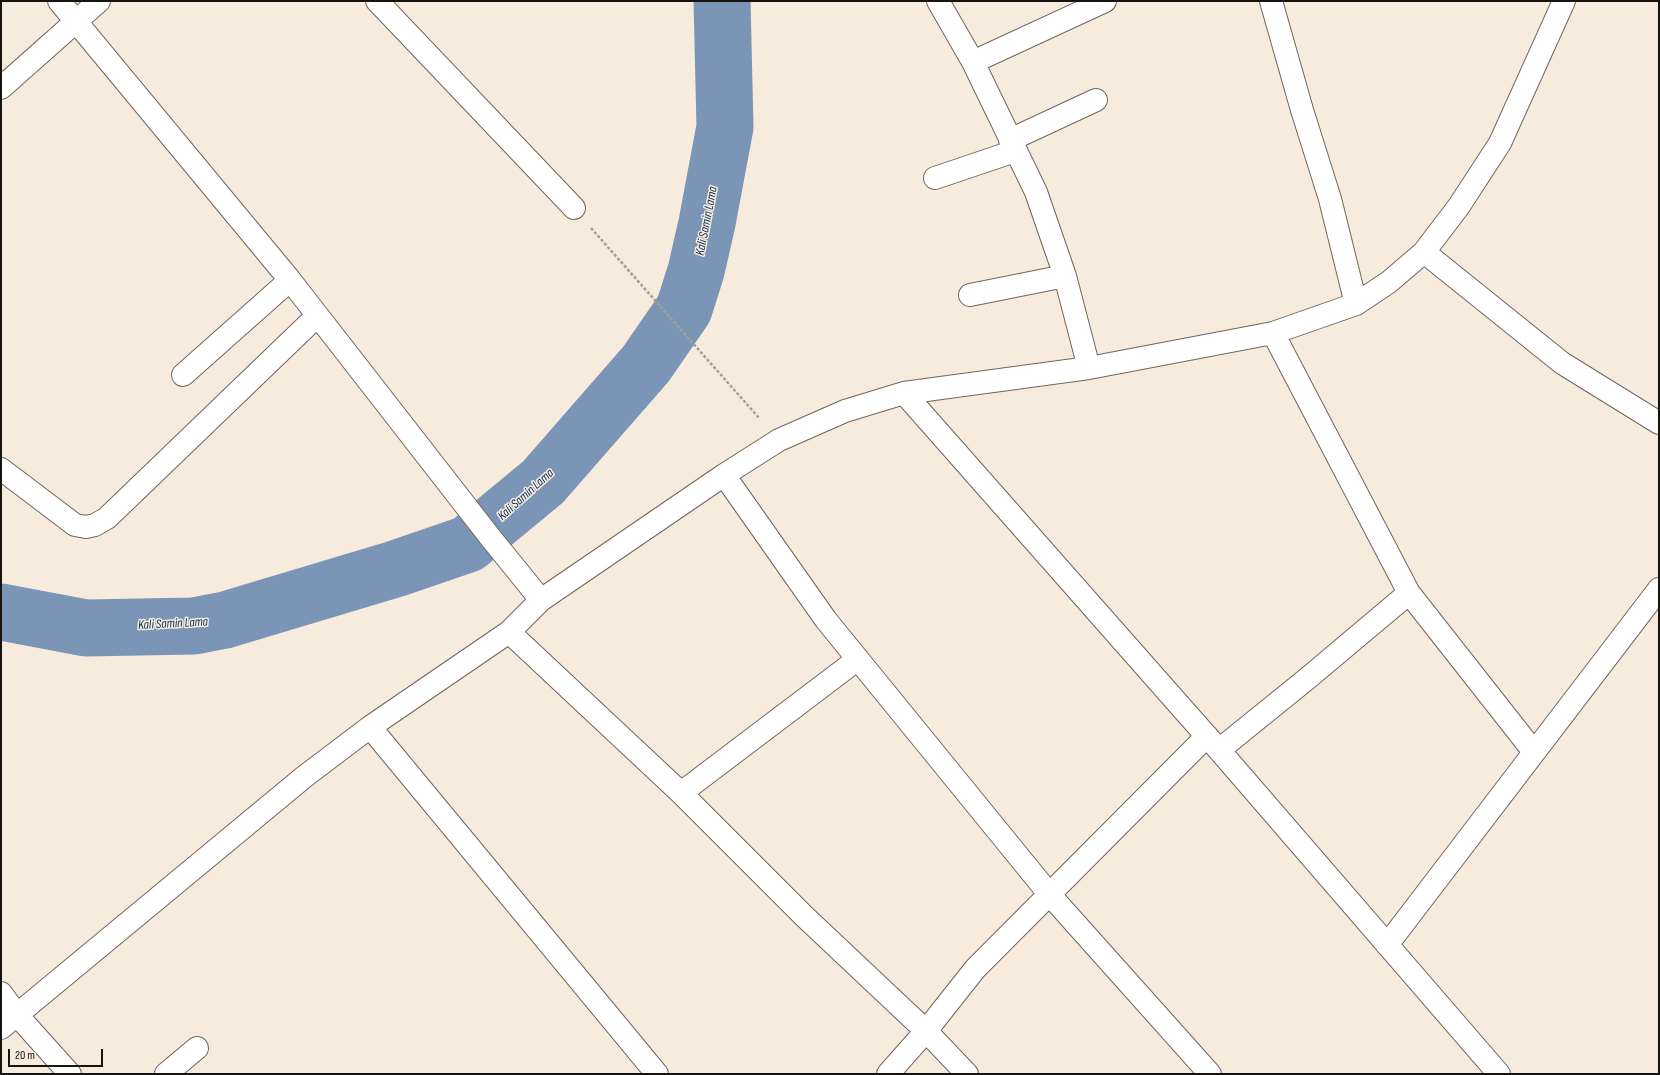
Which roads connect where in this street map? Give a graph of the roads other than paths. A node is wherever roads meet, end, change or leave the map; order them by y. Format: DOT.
graph roads {
  1 [pos="59,1"];
  2 [pos="99,1"];
  3 [pos="377,1"];
  4 [pos="938,1"];
  5 [pos="1105,1"];
  6 [pos="1271,1"];
  7 [pos="1564,1"];
  8 [pos="76,22"];
  9 [pos="973,62"];
  10 [pos="1,88"];
  11 [pos="1096,100"];
  12 [pos="1013,146"];
  13 [pos="935,178"];
  14 [pos="574,208"];
  15 [pos="1424,252"];
  16 [pos="1065,276"];
  17 [pos="290,280"];
  18 [pos="970,295"];
  19 [pos="1356,304"];
  20 [pos="317,316"];
  21 [pos="1273,333"];
  22 [pos="1089,368"];
  23 [pos="183,375"];
  24 [pos="904,393"];
  25 [pos="1659,423"];
  26 [pos="1,469"];
  27 [pos="724,475"];
  28 [pos="1659,589"];
  29 [pos="1409,593"];
  30 [pos="541,600"];
  31 [pos="508,632"];
  32 [pos="858,659"];
  33 [pos="370,727"];
  34 [pos="1213,743"];
  35 [pos="1534,752"];
  36 [pos="681,793"];
  37 [pos="1050,895"];
  38 [pos="1387,945"];
  39 [pos="1,993"];
  40 [pos="9,1022"];
  41 [pos="926,1031"];
  42 [pos="197,1048"];
  43 [pos="70,1074"];
  44 [pos="166,1074"];
  45 [pos="656,1074"];
  46 [pos="888,1074"];
  47 [pos="967,1074"];
  48 [pos="1210,1074"];
  49 [pos="1499,1074"];
  1 -- 8 [label="street"];
  2 -- 8 [label="street"];
  3 -- 14 [label="street"];
  4 -- 9 [label="street"];
  5 -- 9 [label="street"];
  6 -- 19 [label="street"];
  7 -- 15 [label="street"];
  8 -- 10 [label="street"];
  8 -- 17 [label="street"];
  9 -- 12 [label="street"];
  11 -- 12 [label="street"];
  12 -- 13 [label="street"];
  12 -- 16 [label="street"];
  15 -- 19 [label="street"];
  15 -- 25 [label="street"];
  16 -- 18 [label="street"];
  16 -- 22 [label="street"];
  17 -- 20 [label="street"];
  17 -- 23 [label="street"];
  19 -- 21 [label="street"];
  20 -- 26 [label="street"];
  20 -- 30 [label="street"];
  21 -- 22 [label="street"];
  21 -- 29 [label="street"];
  22 -- 24 [label="street"];
  24 -- 27 [label="street"];
  24 -- 34 [label="street"];
  27 -- 30 [label="street"];
  27 -- 32 [label="street"];
  28 -- 35 [label="street"];
  29 -- 34 [label="street"];
  29 -- 35 [label="street"];
  30 -- 31 [label="street"];
  31 -- 33 [label="street"];
  31 -- 36 [label="street"];
  32 -- 36 [label="street"];
  32 -- 37 [label="street"];
  33 -- 40 [label="street"];
  33 -- 45 [label="street"];
  34 -- 37 [label="street"];
  34 -- 38 [label="street"];
  35 -- 38 [label="street"];
  36 -- 41 [label="street"];
  37 -- 41 [label="street"];
  37 -- 48 [label="street"];
  38 -- 49 [label="street"];
  39 -- 40 [label="street"];
  40 -- 43 [label="street"];
  41 -- 46 [label="street"];
  41 -- 47 [label="street"];
  42 -- 44 [label="street"];
}
